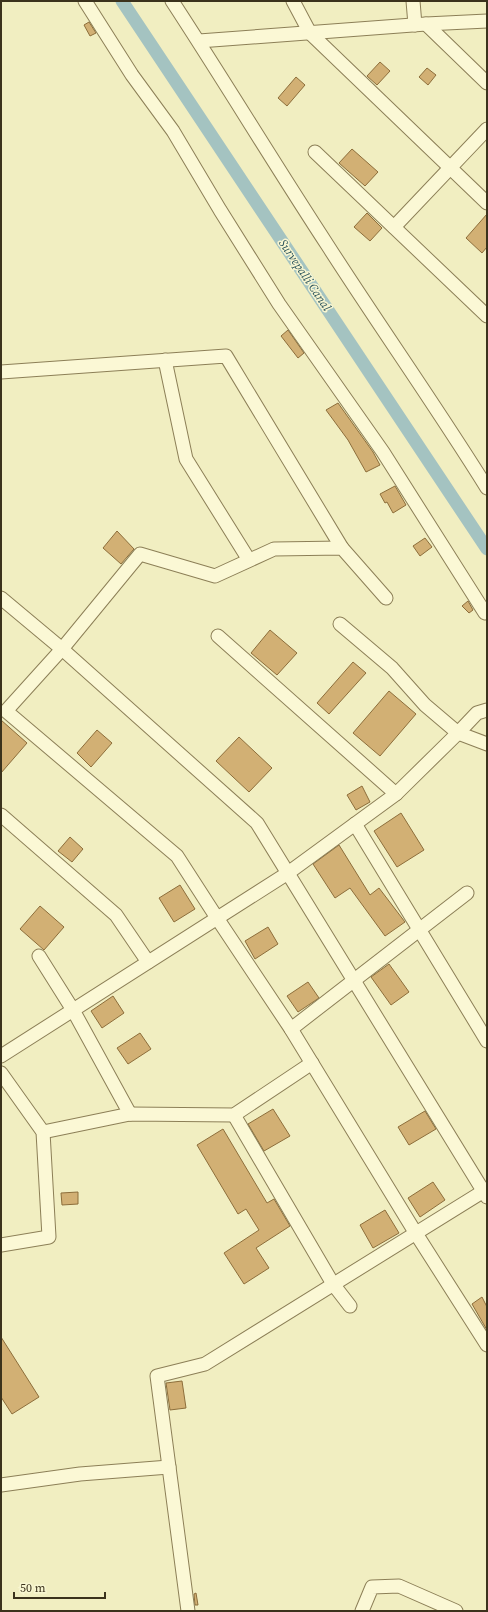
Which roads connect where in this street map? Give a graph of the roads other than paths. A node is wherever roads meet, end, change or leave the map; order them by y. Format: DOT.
graph roads {
  1 [pos="85,1"];
  2 [pos="172,1"];
  3 [pos="293,1"];
  4 [pos="413,1"];
  5 [pos="487,21"];
  6 [pos="420,24"];
  7 [pos="310,33"];
  8 [pos="199,41"];
  9 [pos="487,83"];
  10 [pos="487,129"];
  11 [pos="315,152"];
  12 [pos="450,167"];
  13 [pos="487,203"];
  14 [pos="394,227"];
  15 [pos="487,316"];
  16 [pos="165,360"];
  17 [pos="1,372"];
  18 [pos="487,488"];
  19 [pos="342,548"];
  20 [pos="249,560"];
  21 [pos="1,598"];
  22 [pos="386,598"];
  23 [pos="485,613"];
  24 [pos="340,624"];
  25 [pos="218,636"];
  26 [pos="62,649"];
  27 [pos="487,710"];
  28 [pos="458,733"];
  29 [pos="487,744"];
  30 [pos="396,794"];
  31 [pos="1,815"];
  32 [pos="355,824"];
  33 [pos="288,873"];
  34 [pos="467,893"];
  35 [pos="217,918"];
  36 [pos="418,931"];
  37 [pos="39,956"];
  38 [pos="148,962"];
  39 [pos="354,981"];
  40 [pos="73,1010"];
  41 [pos="291,1029"];
  42 [pos="487,1041"];
  43 [pos="1,1056"];
  44 [pos="312,1063"];
  45 [pos="1,1073"];
  46 [pos="130,1114"];
  47 [pos="234,1115"];
  48 [pos="43,1132"];
  49 [pos="486,1192"];
  50 [pos="415,1232"];
  51 [pos="1,1245"];
  52 [pos="333,1284"];
  53 [pos="350,1306"];
  54 [pos="487,1345"];
  55 [pos="169,1467"];
  56 [pos="1,1485"];
  57 [pos="188,1611"];
  58 [pos="362,1611"];
  59 [pos="456,1611"];
  1 -- 23 [label="street"];
  2 -- 8 [label="street"];
  3 -- 7 [label="street"];
  4 -- 6 [label="street"];
  5 -- 6 [label="street"];
  6 -- 7 [label="street"];
  6 -- 9 [label="street"];
  7 -- 8 [label="street"];
  7 -- 12 [label="street"];
  8 -- 18 [label="street"];
  10 -- 12 [label="street"];
  11 -- 14 [label="street"];
  12 -- 13 [label="street"];
  12 -- 14 [label="street"];
  14 -- 15 [label="street"];
  16 -- 17 [label="street"];
  16 -- 19 [label="street"];
  16 -- 20 [label="street"];
  19 -- 20 [label="street"];
  19 -- 22 [label="street"];
  20 -- 26 [label="street"];
  21 -- 26 [label="street"];
  24 -- 28 [label="street"];
  25 -- 30 [label="street"];
  26 -- 33 [label="street"];
  26 -- 35 [label="street"];
  27 -- 28 [label="street"];
  28 -- 29 [label="street"];
  28 -- 30 [label="street"];
  30 -- 32 [label="street"];
  31 -- 38 [label="street"];
  32 -- 33 [label="street"];
  32 -- 36 [label="street"];
  33 -- 35 [label="street"];
  33 -- 39 [label="street"];
  34 -- 36 [label="street"];
  35 -- 38 [label="street"];
  35 -- 41 [label="street"];
  36 -- 39 [label="street"];
  36 -- 42 [label="street"];
  37 -- 40 [label="street"];
  38 -- 40 [label="street"];
  39 -- 41 [label="street"];
  39 -- 49 [label="street"];
  40 -- 43 [label="street"];
  40 -- 46 [label="street"];
  41 -- 44 [label="street"];
  44 -- 47 [label="street"];
  44 -- 50 [label="street"];
  45 -- 48 [label="street"];
  46 -- 47 [label="street"];
  46 -- 48 [label="street"];
  47 -- 52 [label="street"];
  48 -- 51 [label="street"];
  49 -- 50 [label="street"];
  50 -- 52 [label="street"];
  50 -- 54 [label="street"];
  52 -- 53 [label="street"];
  52 -- 55 [label="street"];
  55 -- 56 [label="street"];
  55 -- 57 [label="street"];
  58 -- 59 [label="street"];
}
